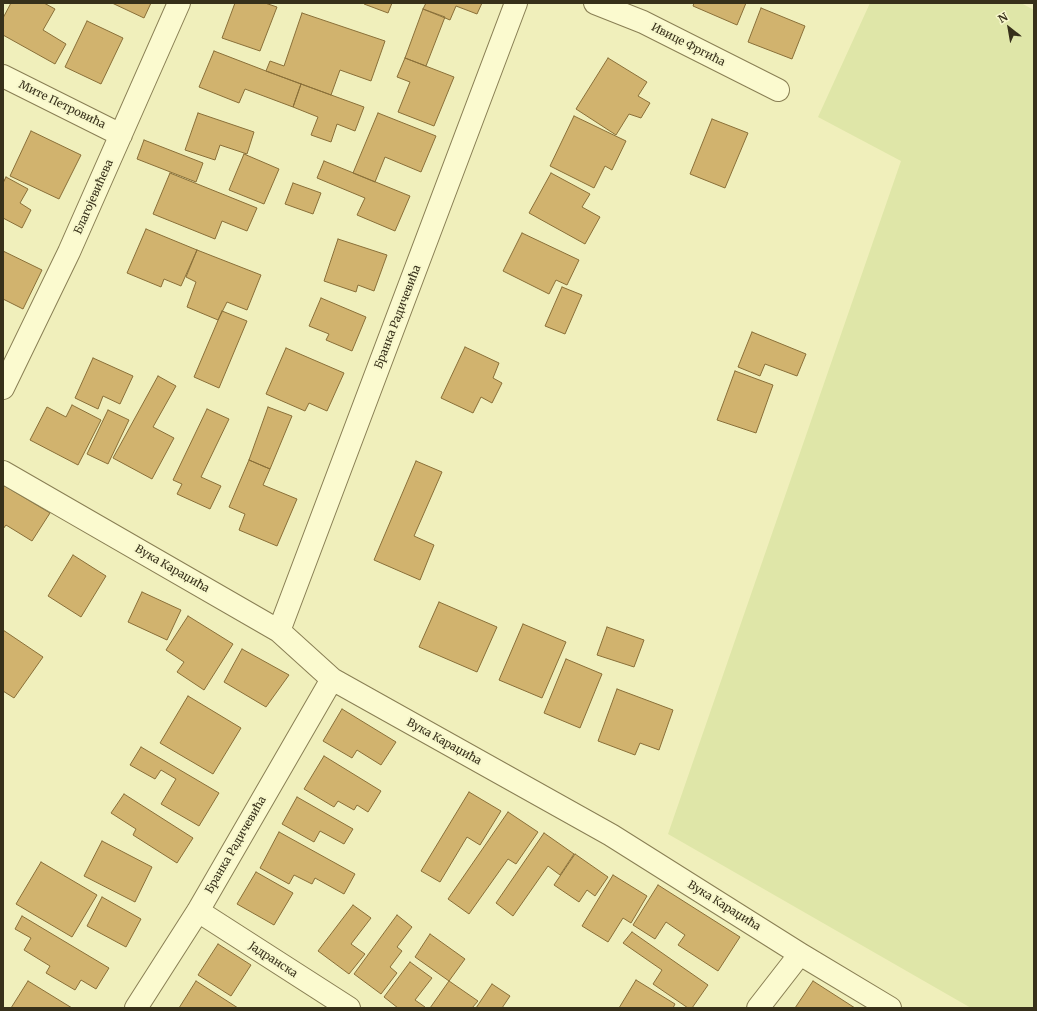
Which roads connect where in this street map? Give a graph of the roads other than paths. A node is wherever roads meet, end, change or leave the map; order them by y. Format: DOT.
graph roads {
  1 [pos="179,3"];
  2 [pos="516,3"];
  3 [pos="595,3"];
  4 [pos="3,76"];
  5 [pos="778,90"];
  6 [pos="122,135"];
  7 [pos="3,388"];
  8 [pos="3,472"];
  9 [pos="279,630"];
  10 [pos="332,680"];
  11 [pos="198,911"];
  12 [pos="800,954"];
  13 [pos="136,1008"];
  14 [pos="349,1008"];
  15 [pos="758,1008"];
  16 [pos="890,1008"];
  1 -- 6 [label="street, Благојевићева"];
  2 -- 9 [label="street, Бранка Радичевића"];
  3 -- 5 [label="street, Ивице Фргића"];
  4 -- 6 [label="street, Мите Петровића"];
  6 -- 7 [label="street, Благојевићева"];
  8 -- 9 [label="street, Вука Караџића"];
  9 -- 10 [label="street, Вука Караџића"];
  10 -- 11 [label="street, Бранка Радичевића"];
  10 -- 12 [label="street, Вука Караџића"];
  11 -- 13 [label="street, Бранка Радичевића"];
  11 -- 14 [label="street, Јадранска"];
  12 -- 15 [label="street"];
  12 -- 16 [label="street, Вука Караџића"];
}
